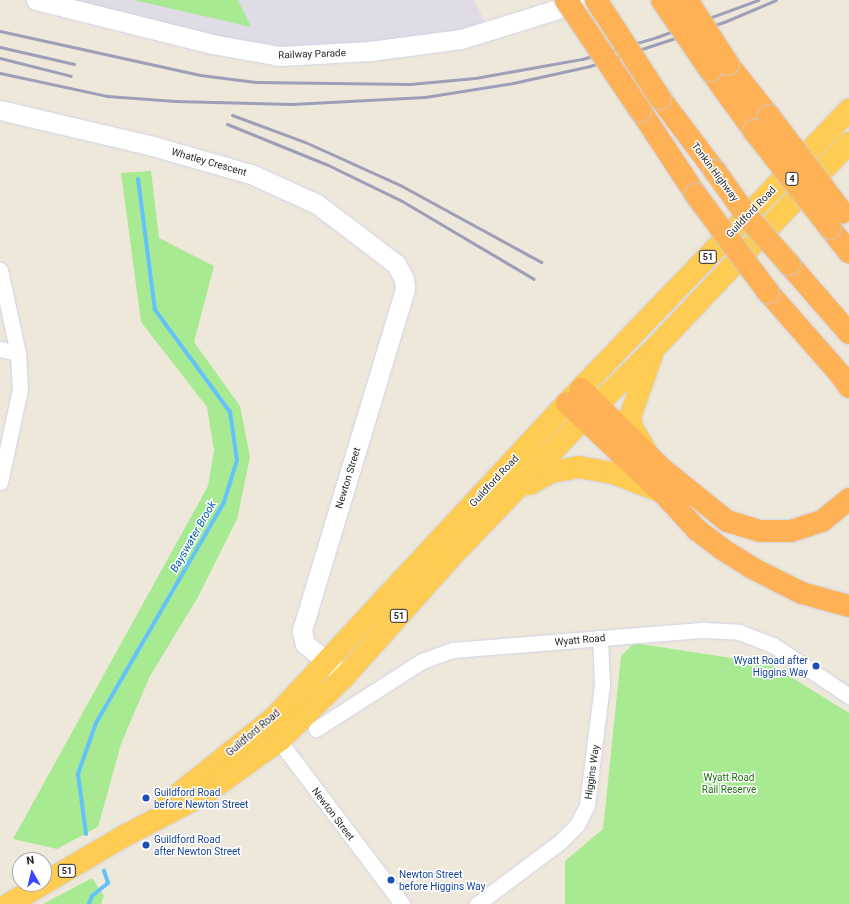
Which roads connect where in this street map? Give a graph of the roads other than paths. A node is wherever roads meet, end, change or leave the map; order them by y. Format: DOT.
graph roads {
  1 [pos="36,0"];
  2 [pos="566,0"];
  3 [pos="587,0"];
  4 [pos="596,0"];
  5 [pos="662,0"];
  6 [pos="687,0"];
  7 [pos="719,67"];
  8 [pos="0,110"];
  9 [pos="849,110"];
  10 [pos="849,143"];
  11 [pos="841,220"];
  12 [pos="849,252"];
  13 [pos="396,264"];
  14 [pos="0,270"];
  15 [pos="849,333"];
  16 [pos="0,348"];
  17 [pos="653,350"];
  18 [pos="18,353"];
  19 [pos="849,387"];
  20 [pos="574,396"];
  21 [pos="591,412"];
  22 [pos="647,452"];
  23 [pos="0,482"];
  24 [pos="663,493"];
  25 [pos="508,498"];
  26 [pos="849,499"];
  27 [pos="849,606"];
  28 [pos="600,638"];
  29 [pos="326,660"];
  30 [pos="345,676"];
  31 [pos="849,696"];
  32 [pos="266,724"];
  33 [pos="316,729"];
  34 [pos="280,740"];
  35 [pos="124,836"];
  36 [pos="9,904"];
  37 [pos="402,904"];
  38 [pos="477,904"];
  1 -- 3 [label="street, Railway Parade"];
  2 -- 19 [label="highway, bridge"];
  4 -- 15 [label="highway, Tonkin Highway, bridge"];
  5 -- 7 [label="highway, 4, bridge"];
  6 -- 7 [label="highway, bridge"];
  7 -- 11 [label="highway, 4, bridge"];
  8 -- 13 [label="street, Whatley Crescent"];
  9 -- 20 [label="highway, Guildford Road / 51"];
  10 -- 17 [label="highway, Guildford Road / 51"];
  11 -- 12 [label="highway, 4"];
  13 -- 29 [label="street, Newton Street"];
  14 -- 18 [label="street"];
  16 -- 18 [label="street"];
  17 -- 21 [label="highway, Guildford Road / 51"];
  17 -- 22 [label="highway"];
  18 -- 23 [label="street"];
  20 -- 21 [label="highway"];
  20 -- 29 [label="highway, Guildford Road / 51"];
  21 -- 22 [label="highway"];
  21 -- 24 [label="highway"];
  21 -- 25 [label="highway, Guildford Road / 51"];
  22 -- 26 [label="highway"];
  24 -- 25 [label="highway"];
  24 -- 27 [label="highway"];
  25 -- 30 [label="highway, Guildford Road / 51"];
  28 -- 31 [label="street, Wyatt Road"];
  28 -- 33 [label="street, Wyatt Road"];
  28 -- 38 [label="street, Higgins Way"];
  29 -- 30 [label="street, Newton Street"];
  29 -- 32 [label="highway, Guildford Road / 51"];
  30 -- 34 [label="highway, Guildford Road / 51"];
  32 -- 34 [label="street, Newton Street"];
  32 -- 35 [label="highway, Guildford Road / 51"];
  34 -- 35 [label="highway, Guildford Road / 51"];
  34 -- 37 [label="street, Newton Street"];
  35 -- 36 [label="highway, Guildford Road / 51"];
}
